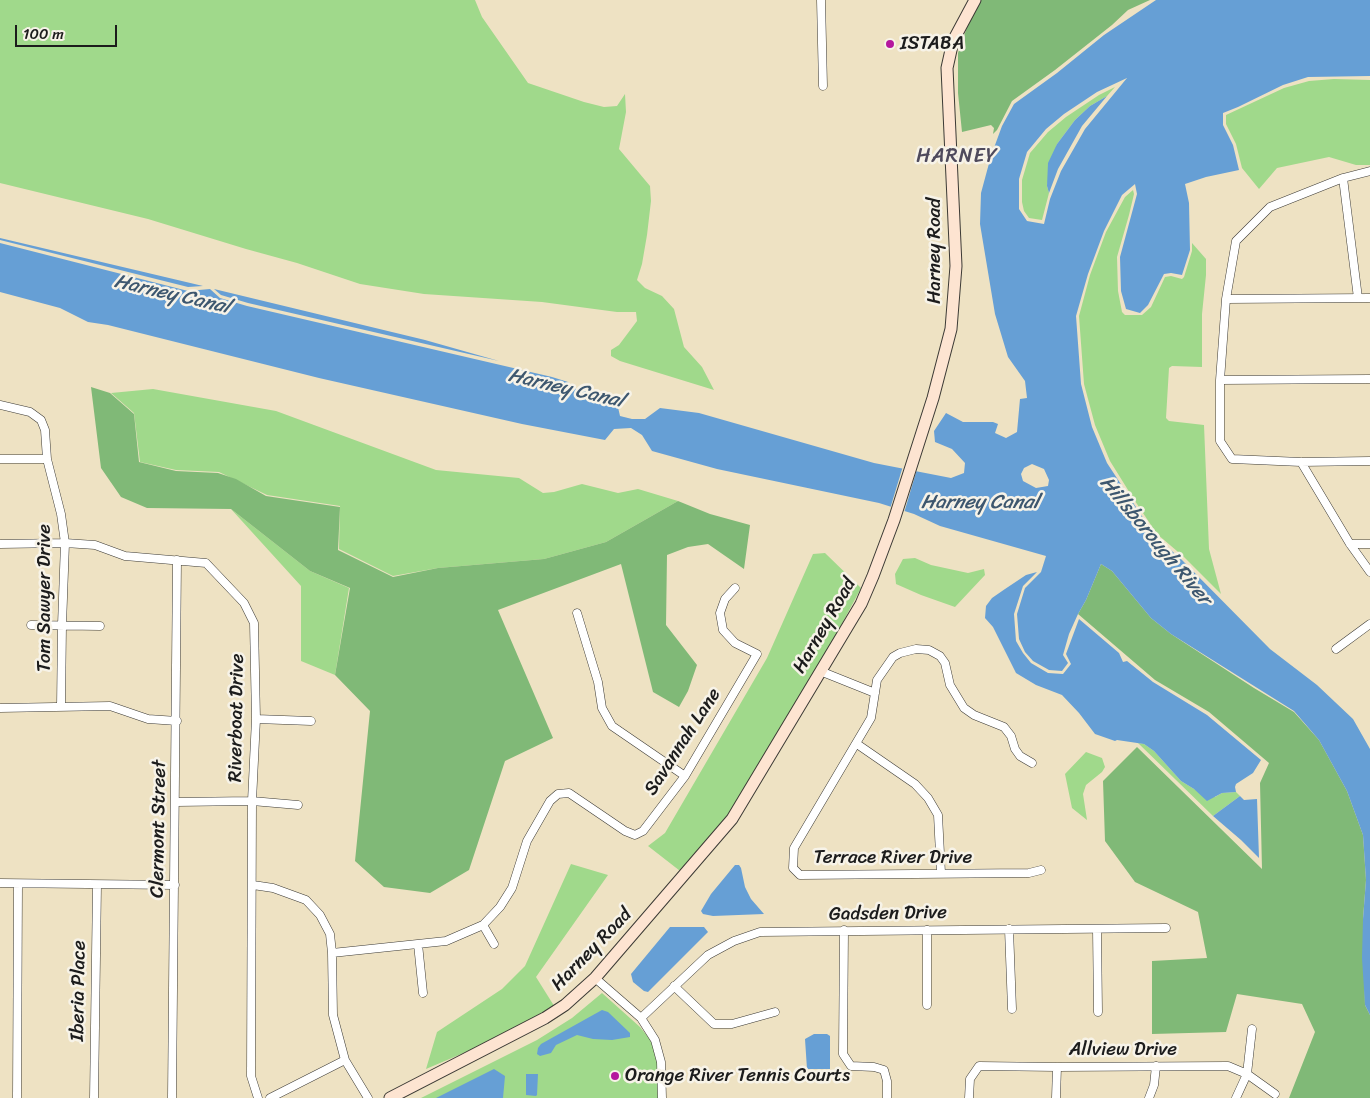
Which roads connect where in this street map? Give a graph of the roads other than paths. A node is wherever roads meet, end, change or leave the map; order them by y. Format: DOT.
graph roads {
  1 [pos="822,0"];
  2 [pos="975,0"];
  3 [pos="823,86"];
  4 [pos="1370,171"];
  5 [pos="1344,178"];
  6 [pos="1358,298"];
  7 [pos="1370,298"];
  8 [pos="1226,299"];
  9 [pos="1370,379"];
  10 [pos="1220,380"];
  11 [pos="0,405"];
  12 [pos="0,459"];
  13 [pos="47,460"];
  14 [pos="1370,461"];
  15 [pos="1301,462"];
  16 [pos="0,544"];
  17 [pos="65,544"];
  18 [pos="1350,544"];
  19 [pos="1370,544"];
  20 [pos="177,560"];
  21 [pos="1370,572"];
  22 [pos="735,588"];
  23 [pos="577,613"];
  24 [pos="1370,624"];
  25 [pos="31,625"];
  26 [pos="62,625"];
  27 [pos="100,626"];
  28 [pos="1336,649"];
  29 [pos="820,671"];
  30 [pos="874,693"];
  31 [pos="61,707"];
  32 [pos="0,708"];
  33 [pos="256,719"];
  34 [pos="177,721"];
  35 [pos="311,721"];
  36 [pos="857,744"];
  37 [pos="1032,763"];
  38 [pos="685,776"];
  39 [pos="252,801"];
  40 [pos="176,802"];
  41 [pos="298,804"];
  42 [pos="1042,870"];
  43 [pos="941,873"];
  44 [pos="0,883"];
  45 [pos="18,884"];
  46 [pos="98,885"];
  47 [pos="175,886"];
  48 [pos="253,886"];
  49 [pos="483,925"];
  50 [pos="1166,928"];
  51 [pos="1009,929"];
  52 [pos="1097,929"];
  53 [pos="844,930"];
  54 [pos="927,930"];
  55 [pos="418,944"];
  56 [pos="494,944"];
  57 [pos="332,953"];
  58 [pos="595,978"];
  59 [pos="674,986"];
  60 [pos="423,992"];
  61 [pos="927,1005"];
  62 [pos="1012,1009"];
  63 [pos="775,1012"];
  64 [pos="1098,1012"];
  65 [pos="641,1018"];
  66 [pos="1252,1029"];
  67 [pos="345,1060"];
  68 [pos="1156,1066"];
  69 [pos="1057,1067"];
  70 [pos="1247,1074"];
  71 [pos="1275,1094"];
  72 [pos="17,1098"];
  73 [pos="94,1098"];
  74 [pos="172,1098"];
  75 [pos="258,1098"];
  76 [pos="270,1098"];
  77 [pos="368,1098"];
  78 [pos="390,1098"];
  79 [pos="662,1098"];
  80 [pos="887,1098"];
  81 [pos="969,1098"];
  82 [pos="1056,1098"];
  83 [pos="1149,1098"];
  84 [pos="1236,1098"];
  1 -- 3 [label="street"];
  2 -- 29 [label="street, Harney Road"];
  4 -- 5 [label="street"];
  5 -- 6 [label="street"];
  5 -- 8 [label="street"];
  6 -- 7 [label="street"];
  6 -- 8 [label="street"];
  8 -- 10 [label="street"];
  9 -- 10 [label="street"];
  10 -- 15 [label="street"];
  11 -- 13 [label="street, Tom Sawyer Drive"];
  12 -- 13 [label="street"];
  13 -- 17 [label="street, Tom Sawyer Drive"];
  14 -- 15 [label="street"];
  15 -- 18 [label="street"];
  16 -- 17 [label="street, Riverboat Drive"];
  17 -- 20 [label="street, Riverboat Drive"];
  17 -- 26 [label="street, Tom Sawyer Drive"];
  18 -- 19 [label="street"];
  18 -- 21 [label="street"];
  20 -- 33 [label="street, Riverboat Drive"];
  20 -- 34 [label="street, Clermont Street"];
  22 -- 38 [label="street, Savannah Lane"];
  23 -- 38 [label="street"];
  24 -- 28 [label="street"];
  25 -- 26 [label="street"];
  26 -- 27 [label="street"];
  26 -- 31 [label="street, Tom Sawyer Drive"];
  29 -- 30 [label="street"];
  29 -- 58 [label="street, Harney Road"];
  30 -- 36 [label="street, Terrace River Drive"];
  30 -- 37 [label="street, Terrace River Drive"];
  31 -- 32 [label="street"];
  31 -- 34 [label="street"];
  33 -- 35 [label="street"];
  33 -- 39 [label="street, Riverboat Drive"];
  34 -- 40 [label="street, Clermont Street"];
  36 -- 43 [label="street"];
  36 -- 43 [label="street, Terrace River Drive"];
  38 -- 49 [label="street, Savannah Lane"];
  39 -- 40 [label="street"];
  39 -- 41 [label="street"];
  39 -- 48 [label="street, Riverboat Drive"];
  40 -- 47 [label="street, Clermont Street"];
  42 -- 43 [label="street, Terrace River Drive"];
  44 -- 45 [label="street"];
  45 -- 46 [label="street"];
  45 -- 72 [label="street"];
  46 -- 47 [label="street"];
  46 -- 73 [label="street, Iberia Place"];
  47 -- 74 [label="street, Clermont Street"];
  48 -- 57 [label="street"];
  48 -- 75 [label="street, Riverboat Drive"];
  49 -- 55 [label="street, Savannah Lane"];
  49 -- 56 [label="street"];
  50 -- 52 [label="street, Gadsden Drive"];
  51 -- 52 [label="street, Gadsden Drive"];
  51 -- 54 [label="street, Gadsden Drive"];
  51 -- 62 [label="street"];
  52 -- 64 [label="street"];
  53 -- 54 [label="street, Gadsden Drive"];
  53 -- 59 [label="street, Gadsden Drive"];
  53 -- 80 [label="street"];
  54 -- 61 [label="street"];
  55 -- 57 [label="street, Savannah Lane"];
  55 -- 60 [label="street"];
  57 -- 67 [label="street"];
  58 -- 65 [label="street"];
  58 -- 78 [label="street, Harney Road"];
  59 -- 63 [label="street"];
  59 -- 65 [label="street, Gadsden Drive"];
  65 -- 79 [label="street"];
  66 -- 70 [label="street"];
  67 -- 76 [label="street"];
  67 -- 77 [label="street"];
  68 -- 69 [label="street, Allview Drive"];
  68 -- 70 [label="street, Allview Drive"];
  68 -- 83 [label="street"];
  69 -- 81 [label="street, Allview Drive"];
  69 -- 82 [label="street"];
  70 -- 71 [label="street, Allview Drive"];
  70 -- 84 [label="street"];
}
